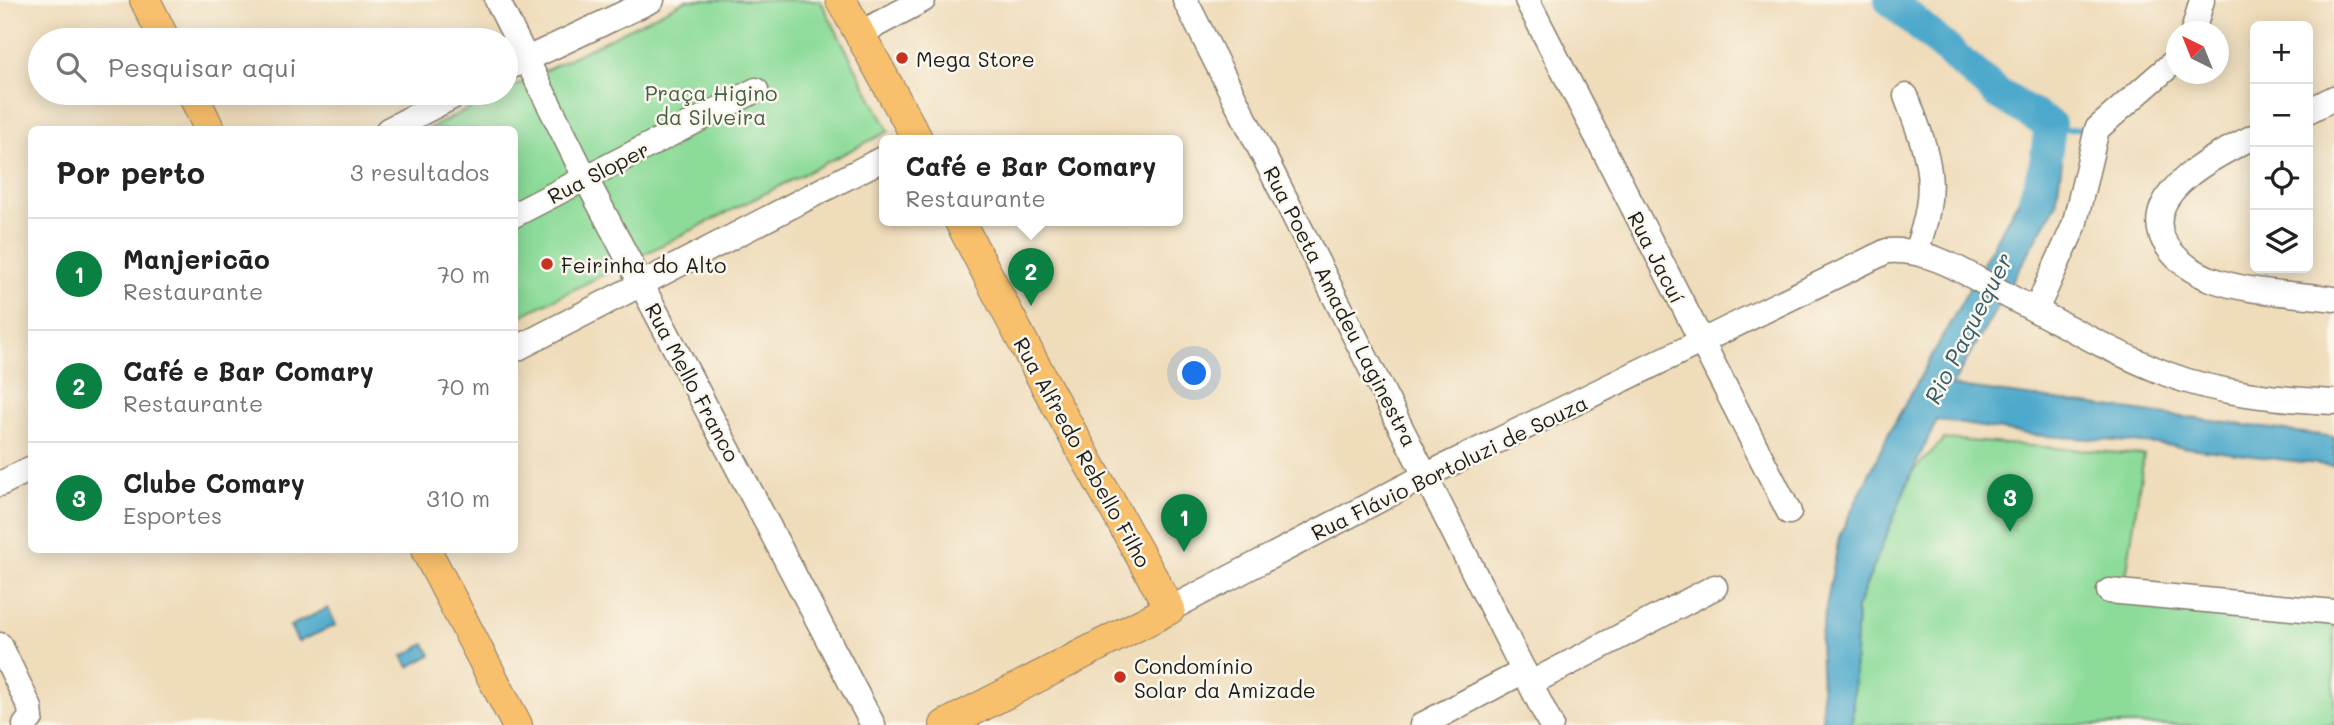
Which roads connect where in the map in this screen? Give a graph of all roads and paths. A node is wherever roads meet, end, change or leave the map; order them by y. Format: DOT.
graph roads {
  1 [pos="145,0"];
  2 [pos="497,0"];
  3 [pos="652,0"];
  4 [pos="841,0"];
  5 [pos="923,0"];
  6 [pos="1185,0"];
  7 [pos="1527,0"];
  8 [pos="2202,0"];
  9 [pos="2196,21"];
  10 [pos="159,28"];
  11 [pos="506,28"];
  12 [pos="859,34"];
  13 [pos="518,64"];
  14 [pos="518,66"];
  15 [pos="2166,69"];
  16 [pos="757,90"];
  17 [pos="1906,96"];
  18 [pos="2334,98"];
  19 [pos="198,105"];
  20 [pos="437,105"];
  21 [pos="2313,108"];
  22 [pos="208,126"];
  23 [pos="396,126"];
  24 [pos="915,135"];
  25 [pos="2250,139"];
  26 [pos="879,161"];
  27 [pos="586,179"];
  28 [pos="518,213"];
  29 [pos="962,226"];
  30 [pos="1916,251"];
  31 [pos="642,283"];
  32 [pos="2334,299"];
  33 [pos="2036,310"];
  34 [pos="1700,344"];
  35 [pos="518,348"];
  36 [pos="2334,402"];
  37 [pos="28,470"];
  38 [pos="1427,475"];
  39 [pos="0,484"];
  40 [pos="1789,512"];
  41 [pos="428,553"];
  42 [pos="1715,587"];
  43 [pos="2109,591"];
  44 [pos="1170,609"];
  45 [pos="2334,612"];
  46 [pos="0,645"];
  47 [pos="1528,677"];
  48 [pos="25,725"];
  49 [pos="517,725"];
  50 [pos="873,725"];
  51 [pos="945,725"];
  52 [pos="1422,725"];
  53 [pos="1551,725"];
  1 -- 10 [label="main road"];
  2 -- 11 [label="street, Rua Mello Franco"];
  3 -- 13 [label="street"];
  4 -- 12 [label="main road"];
  5 -- 12 [label="street"];
  6 -- 38 [label="street, Rua Poeta Amadeu Laginestra"];
  7 -- 34 [label="street, Rua Jacuí"];
  8 -- 9 [label="street"];
  12 -- 24 [label="main road"];
  14 -- 27 [label="street, Rua Mello Franco"];
  15 -- 33 [label="street"];
  16 -- 27 [label="street, Rua Sloper"];
  17 -- 30 [label="street"];
  18 -- 21 [label="street"];
  19 -- 22 [label="main road"];
  20 -- 23 [label="street"];
  25 -- 32 [label="street"];
  26 -- 31 [label="street"];
  27 -- 28 [label="street, Rua Sloper"];
  27 -- 31 [label="street, Rua Mello Franco"];
  29 -- 44 [label="main road, Rua Alfredo Rebello Filho"];
  30 -- 33 [label="street, Rua Flávio Bortoluzi de Souza"];
  30 -- 34 [label="street, Rua Flávio Bortoluzi de Souza"];
  31 -- 35 [label="street"];
  31 -- 50 [label="street, Rua Mello Franco"];
  33 -- 36 [label="street, Rua Flávio Bortoluzi de Souza"];
  34 -- 38 [label="street, Rua Flávio Bortoluzi de Souza"];
  34 -- 40 [label="street, Rua Jacuí"];
  37 -- 39 [label="street"];
  38 -- 44 [label="street, Rua Flávio Bortoluzi de Souza"];
  38 -- 47 [label="street, Rua Poeta Amadeu Laginestra"];
  41 -- 49 [label="main road"];
  42 -- 47 [label="street"];
  43 -- 45 [label="street"];
  44 -- 51 [label="main road, Rua Flávio Bortoluzi de Souza"];
  46 -- 48 [label="street"];
  47 -- 52 [label="street"];
  47 -- 53 [label="street, Rua Poeta Amadeu Laginestra"];
}
